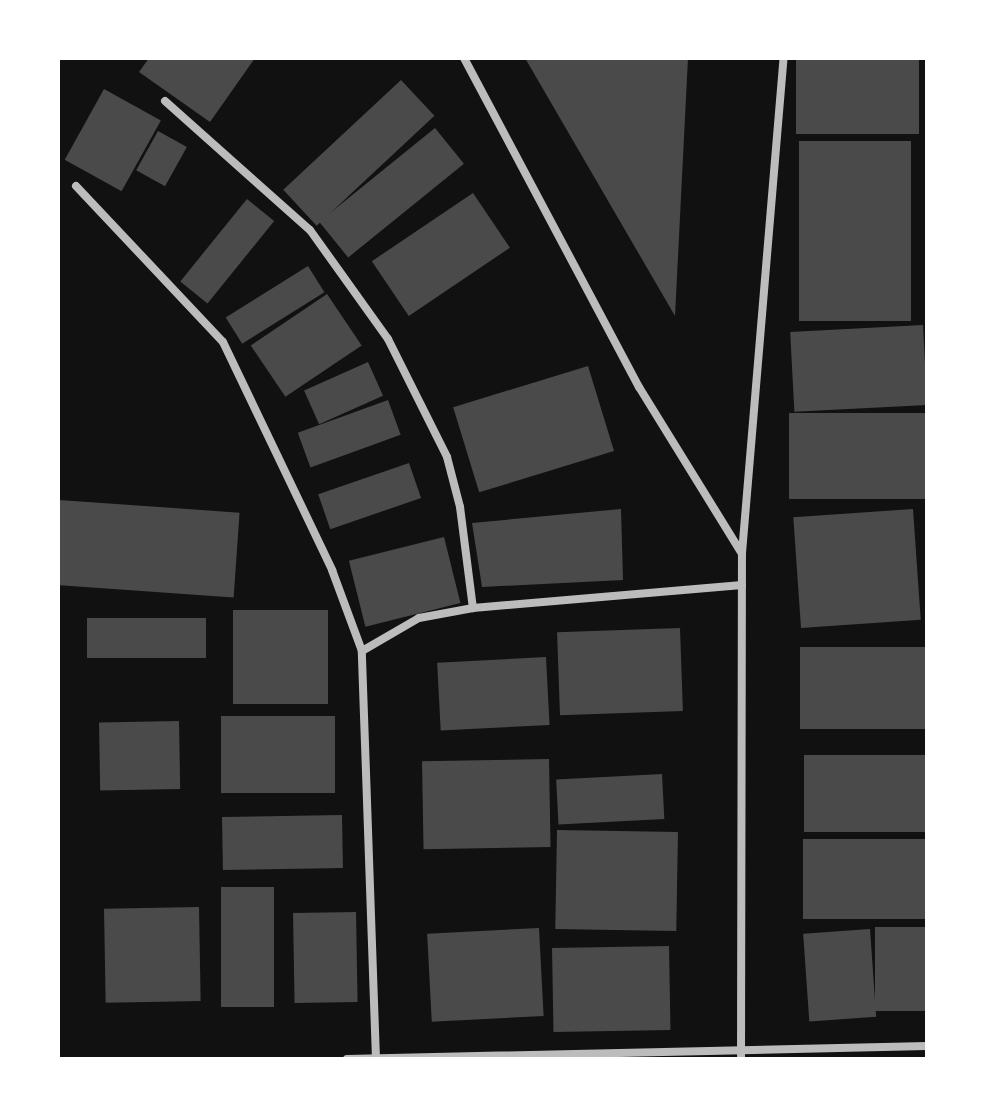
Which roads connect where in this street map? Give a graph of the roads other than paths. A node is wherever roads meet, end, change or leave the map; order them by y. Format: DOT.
graph roads {
  1 [pos="464,58"];
  2 [pos="784,58"];
  3 [pos="165,101"];
  4 [pos="76,186"];
  5 [pos="742,553"];
  6 [pos="742,585"];
  7 [pos="473,608"];
  8 [pos="362,651"];
  9 [pos="927,1046"];
  10 [pos="741,1055"];
  11 [pos="376,1058"];
  12 [pos="347,1059"];
  1 -- 5 [label="street"];
  2 -- 5 [label="street"];
  3 -- 7 [label="street"];
  4 -- 8 [label="street"];
  5 -- 6 [label="street"];
  6 -- 7 [label="street"];
  6 -- 10 [label="street"];
  7 -- 8 [label="street"];
  8 -- 11 [label="street"];
  9 -- 10 [label="street"];
  10 -- 11 [label="street"];
  11 -- 12 [label="street"];
}
